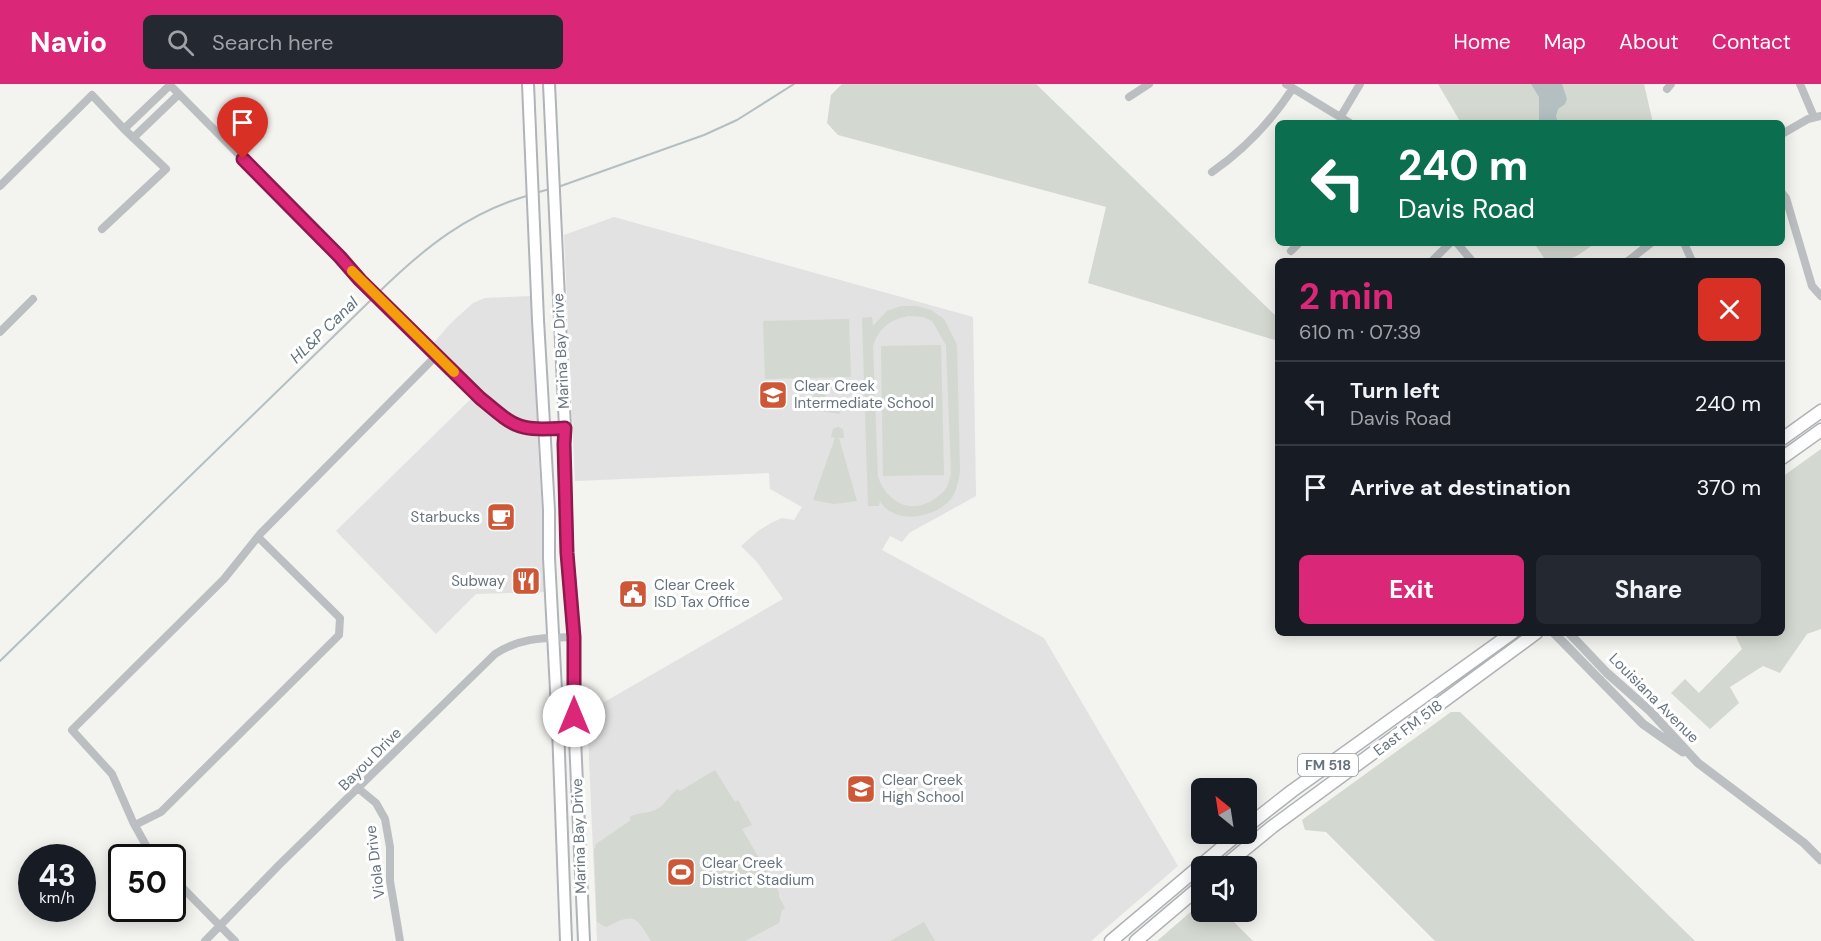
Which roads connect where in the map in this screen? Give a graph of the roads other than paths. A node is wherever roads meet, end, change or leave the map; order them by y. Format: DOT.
graph roads {
  1 [pos="528,84"];
  2 [pos="1149,84"];
  3 [pos="1360,84"];
  4 [pos="1800,84"];
  5 [pos="169,85"];
  6 [pos="548,86"];
  7 [pos="1289,86"];
  8 [pos="179,94"];
  9 [pos="1129,97"];
  10 [pos="1341,116"];
  11 [pos="1817,117"];
  12 [pos="1346,120"];
  13 [pos="124,129"];
  14 [pos="1785,133"];
  15 [pos="133,138"];
  16 [pos="1212,172"];
  17 [pos="0,186"];
  18 [pos="1785,197"];
  19 [pos="102,229"];
  20 [pos="1296,246"];
  21 [pos="1447,246"];
  22 [pos="1460,246"];
  23 [pos="1647,246"];
  24 [pos="1292,251"];
  25 [pos="1435,258"];
  26 [pos="1470,258"];
  27 [pos="1632,258"];
  28 [pos="558,279"];
  29 [pos="536,280"];
  30 [pos="1821,296"];
  31 [pos="33,299"];
  32 [pos="0,332"];
  33 [pos="437,355"];
  34 [pos="1821,411"];
  35 [pos="565,428"];
  36 [pos="544,430"];
  37 [pos="1821,430"];
  38 [pos="1785,437"];
  39 [pos="1785,456"];
  40 [pos="566,509"];
  41 [pos="549,510"];
  42 [pos="258,537"];
  43 [pos="549,551"];
  44 [pos="567,553"];
  45 [pos="1508,636"];
  46 [pos="1532,636"];
  47 [pos="1557,636"];
  48 [pos="1572,636"];
  49 [pos="574,637"];
  50 [pos="554,638"];
  51 [pos="1412,704"];
  52 [pos="1422,717"];
  53 [pos="575,727"];
  54 [pos="558,728"];
  55 [pos="1693,758"];
  56 [pos="359,789"];
  57 [pos="1292,791"];
  58 [pos="1302,805"];
  59 [pos="1257,818"];
  60 [pos="135,825"];
  61 [pos="145,844"];
  62 [pos="1226,844"];
  63 [pos="562,848"];
  64 [pos="579,849"];
  65 [pos="1236,856"];
  66 [pos="1821,860"];
  67 [pos="1174,888"];
  68 [pos="186,891"];
  69 [pos="1191,894"];
  70 [pos="1183,901"];
  71 [pos="220,926"];
  72 [pos="205,941"];
  73 [pos="235,941"];
  74 [pos="400,941"];
  75 [pos="566,941"];
  76 [pos="584,941"];
  77 [pos="1112,941"];
  78 [pos="1136,941"];
  1 -- 29 [label="main road, Marina Bay Drive"];
  2 -- 9 [label="street"];
  3 -- 10 [label="street"];
  4 -- 11 [label="street"];
  5 -- 8 [label="street"];
  5 -- 13 [label="street"];
  6 -- 28 [label="main road, Marina Bay Drive"];
  7 -- 10 [label="street"];
  7 -- 16 [label="street"];
  8 -- 15 [label="street"];
  8 -- 33 [label="street"];
  10 -- 12 [label="street"];
  11 -- 14 [label="street"];
  13 -- 15 [label="street"];
  13 -- 17 [label="street"];
  15 -- 19 [label="street"];
  18 -- 30 [label="street"];
  20 -- 24 [label="street"];
  21 -- 25 [label="street"];
  22 -- 26 [label="street"];
  23 -- 27 [label="street"];
  28 -- 29 [label="main road"];
  28 -- 35 [label="main road, Marina Bay Drive"];
  29 -- 36 [label="main road, Marina Bay Drive"];
  31 -- 32 [label="street"];
  33 -- 36 [label="street"];
  33 -- 42 [label="street"];
  34 -- 38 [label="main road"];
  35 -- 36 [label="street"];
  35 -- 40 [label="main road, Marina Bay Drive"];
  36 -- 41 [label="main road, Marina Bay Drive"];
  37 -- 39 [label="main road"];
  40 -- 41 [label="main road"];
  40 -- 44 [label="main road, Marina Bay Drive"];
  41 -- 43 [label="main road, Marina Bay Drive"];
  42 -- 60 [label="street"];
  42 -- 60 [label="street"];
  43 -- 44 [label="main road"];
  43 -- 50 [label="main road, Marina Bay Drive"];
  44 -- 49 [label="main road, Marina Bay Drive"];
  45 -- 51 [label="main road, East FM 518 / FM 518"];
  46 -- 52 [label="main road, East FM 518 / FM 518"];
  47 -- 55 [label="street, Louisiana Avenue"];
  48 -- 55 [label="street, Louisiana Avenue"];
  49 -- 50 [label="street, Bayou Drive"];
  49 -- 53 [label="main road, Marina Bay Drive"];
  50 -- 54 [label="main road, Marina Bay Drive"];
  50 -- 56 [label="street, Bayou Drive"];
  51 -- 52 [label="main road"];
  51 -- 57 [label="main road, East FM 518 / FM 518"];
  52 -- 58 [label="main road, East FM 518 / FM 518"];
  53 -- 54 [label="main road"];
  53 -- 64 [label="main road, Marina Bay Drive"];
  54 -- 63 [label="main road, Marina Bay Drive"];
  55 -- 66 [label="street, Louisiana Avenue"];
  56 -- 71 [label="street, Bayou Drive"];
  56 -- 74 [label="street, Viola Drive"];
  57 -- 58 [label="main road"];
  57 -- 59 [label="main road, East FM 518 / FM 518"];
  58 -- 65 [label="main road, East FM 518 / FM 518"];
  60 -- 61 [label="street"];
  62 -- 67 [label="main road"];
  63 -- 64 [label="main road"];
  63 -- 75 [label="main road, Marina Bay Drive"];
  64 -- 76 [label="main road, Marina Bay Drive"];
  67 -- 70 [label="main road"];
  67 -- 77 [label="main road"];
  68 -- 71 [label="street"];
  69 -- 70 [label="main road"];
  70 -- 78 [label="main road"];
  71 -- 72 [label="street, Bayou Drive"];
  71 -- 73 [label="street"];
}
